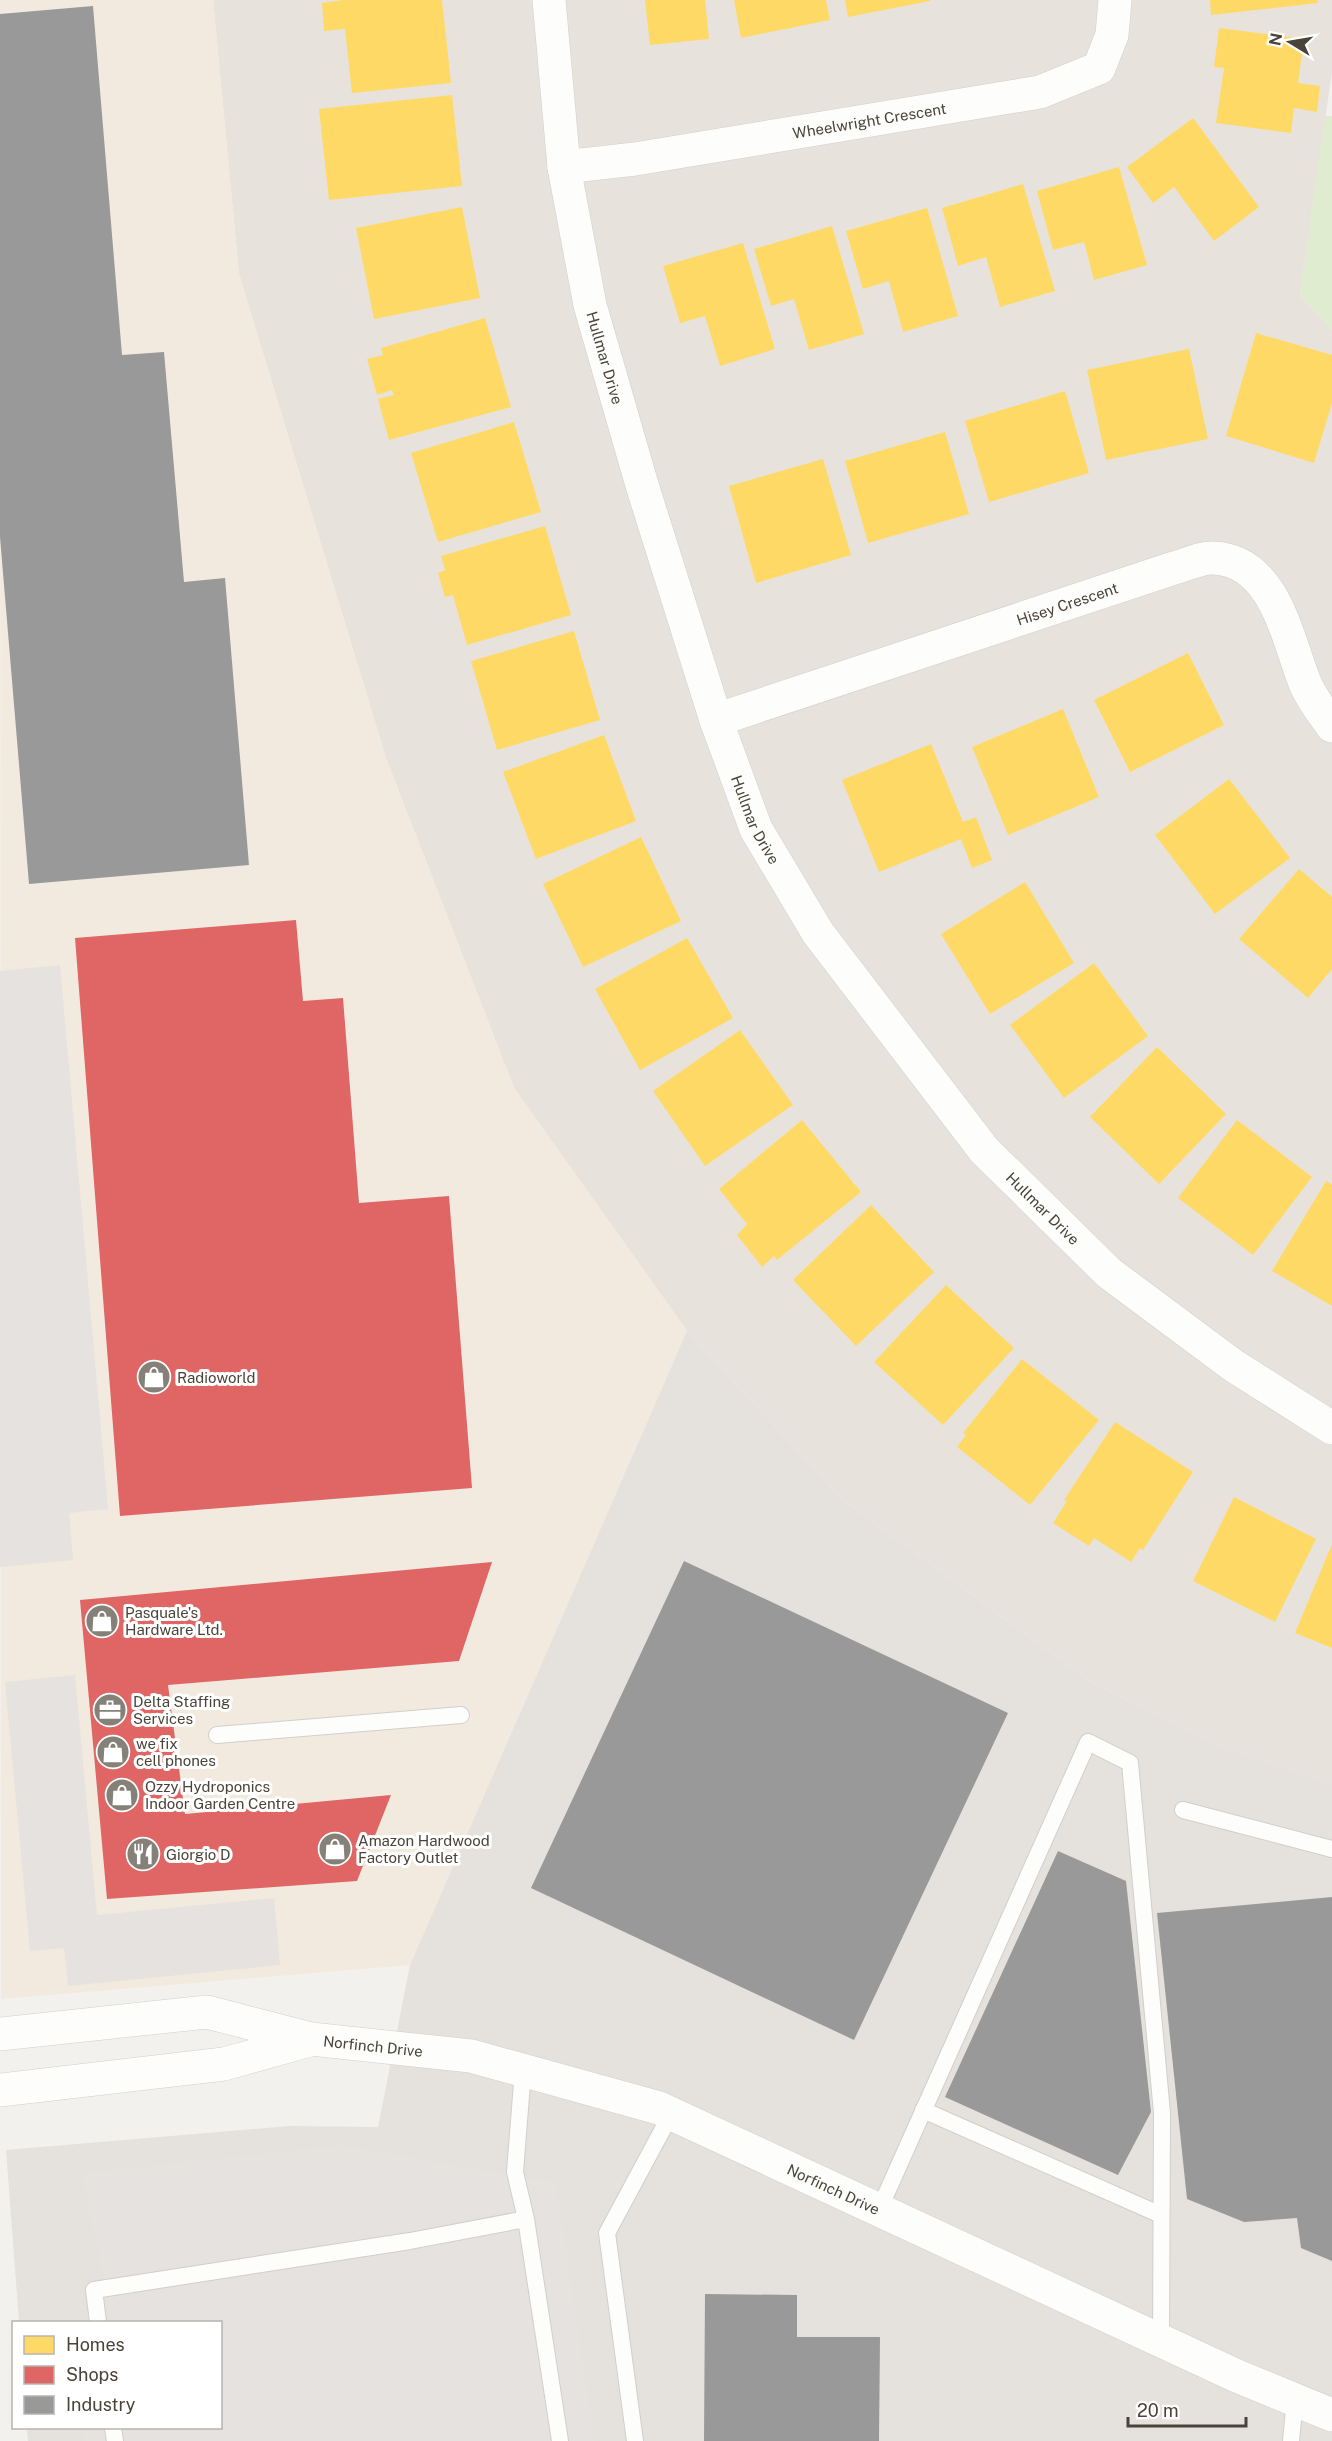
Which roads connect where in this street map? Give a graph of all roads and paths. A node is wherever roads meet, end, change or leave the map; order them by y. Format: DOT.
graph roads {
  1 [pos="549,0"];
  2 [pos="1115,0"];
  3 [pos="564,167"];
  4 [pos="716,720"];
  5 [pos="1332,726"];
  6 [pos="1332,1428"];
  7 [pos="461,1715"];
  8 [pos="217,1736"];
  9 [pos="1183,1810"];
  10 [pos="1332,1849"];
  11 [pos="0,2034"];
  12 [pos="311,2039"];
  13 [pos="523,2070"];
  14 [pos="0,2090"];
  15 [pos="923,2110"];
  16 [pos="672,2114"];
  17 [pos="879,2210"];
  18 [pos="1161,2215"];
  19 [pos="526,2219"];
  20 [pos="98,2321"];
  21 [pos="1161,2341"];
  22 [pos="1296,2400"];
  23 [pos="1332,2415"];
  24 [pos="560,2441"];
  25 [pos="634,2441"];
  26 [pos="1291,2441"];
  1 -- 3 [label="street, Hullmar Drive"];
  2 -- 3 [label="street, Wheelwright Crescent"];
  3 -- 4 [label="street, Hullmar Drive"];
  4 -- 5 [label="street, Hisey Crescent"];
  4 -- 6 [label="street, Hullmar Drive"];
  7 -- 8 [label="lane"];
  9 -- 10 [label="lane"];
  11 -- 12 [label="street, Norfinch Drive"];
  12 -- 13 [label="street, Norfinch Drive"];
  12 -- 14 [label="street, Norfinch Drive"];
  13 -- 16 [label="street, Norfinch Drive"];
  13 -- 19 [label="lane"];
  15 -- 17 [label="lane"];
  15 -- 18 [label="lane"];
  15 -- 18 [label="lane"];
  16 -- 17 [label="street, Norfinch Drive"];
  16 -- 25 [label="lane"];
  17 -- 21 [label="street, Norfinch Drive"];
  18 -- 21 [label="lane"];
  19 -- 20 [label="lane"];
  19 -- 24 [label="lane"];
  21 -- 22 [label="street, Norfinch Drive"];
  22 -- 23 [label="street, Norfinch Drive"];
  22 -- 26 [label="lane"];
}
